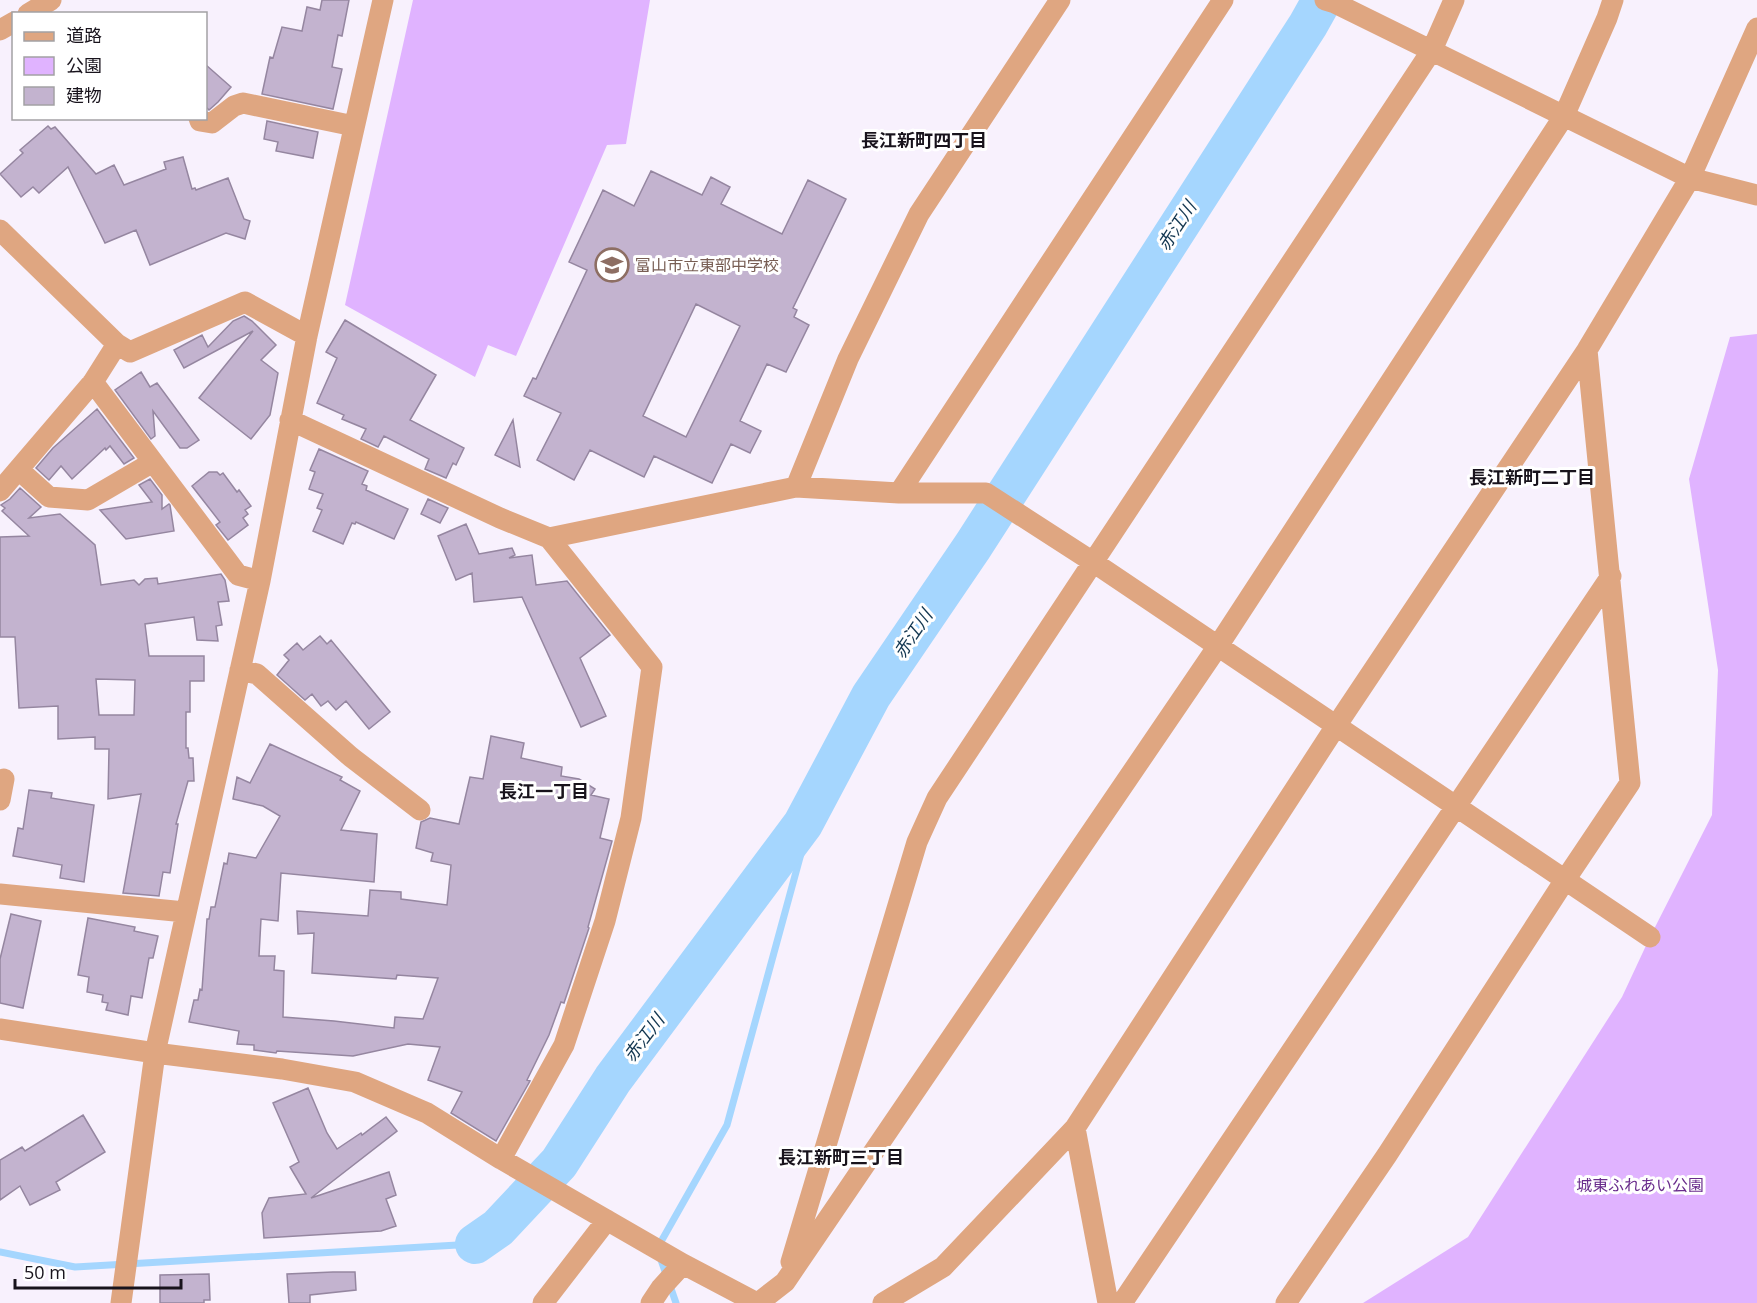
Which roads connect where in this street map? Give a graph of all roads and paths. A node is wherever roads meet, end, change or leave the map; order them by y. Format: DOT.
graph roads {
  1 [pos="51,0"];
  2 [pos="383,0"];
  3 [pos="1060,0"];
  4 [pos="1223,0"];
  5 [pos="1325,0"];
  6 [pos="1454,0"];
  7 [pos="1613,0"];
  8 [pos="31,12"];
  9 [pos="1757,28"];
  10 [pos="1432,50"];
  11 [pos="1564,116"];
  12 [pos="200,120"];
  13 [pos="354,126"];
  14 [pos="1690,178"];
  15 [pos="1757,195"];
  16 [pos="0,230"];
  17 [pos="307,336"];
  18 [pos="117,344"];
  19 [pos="1587,350"];
  20 [pos="93,382"];
  21 [pos="290,420"];
  22 [pos="153,462"];
  23 [pos="19,470"];
  24 [pos="796,487"];
  25 [pos="0,491"];
  26 [pos="899,494"];
  27 [pos="549,538"];
  28 [pos="1093,562"];
  29 [pos="1611,576"];
  30 [pos="260,581"];
  31 [pos="1218,646"];
  32 [pos="240,670"];
  33 [pos="1336,726"];
  34 [pos="4,779"];
  35 [pos="0,800"];
  36 [pos="1456,806"];
  37 [pos="420,810"];
  38 [pos="1565,880"];
  39 [pos="0,894"];
  40 [pos="185,912"];
  41 [pos="1650,937"];
  42 [pos="0,1029"];
  43 [pos="155,1053"];
  44 [pos="1075,1128"];
  45 [pos="501,1159"];
  46 [pos="607,1220"];
  47 [pos="683,1264"];
  48 [pos="785,1282"];
  49 [pos="121,1303"];
  50 [pos="543,1303"];
  51 [pos="651,1303"];
  52 [pos="757,1303"];
  53 [pos="883,1303"];
  54 [pos="1108,1303"];
  55 [pos="1122,1303"];
  56 [pos="1286,1303"];
  1 -- 8 [label="street"];
  2 -- 13 [label="street"];
  3 -- 24 [label="street"];
  4 -- 26 [label="street"];
  5 -- 10 [label="street"];
  6 -- 10 [label="street"];
  7 -- 11 [label="street"];
  9 -- 14 [label="street"];
  10 -- 11 [label="street"];
  10 -- 28 [label="street"];
  11 -- 14 [label="street"];
  11 -- 31 [label="street"];
  12 -- 13 [label="street"];
  13 -- 17 [label="street"];
  14 -- 15 [label="street"];
  14 -- 19 [label="street"];
  16 -- 18 [label="street"];
  17 -- 18 [label="street"];
  17 -- 21 [label="street"];
  18 -- 20 [label="street"];
  19 -- 29 [label="street"];
  19 -- 33 [label="street"];
  20 -- 22 [label="street"];
  20 -- 23 [label="street"];
  21 -- 27 [label="street"];
  21 -- 30 [label="street"];
  22 -- 23 [label="street"];
  22 -- 30 [label="street"];
  23 -- 25 [label="street"];
  24 -- 26 [label="street"];
  24 -- 27 [label="street"];
  26 -- 28 [label="street"];
  27 -- 45 [label="street"];
  28 -- 31 [label="street"];
  28 -- 48 [label="street"];
  29 -- 36 [label="street"];
  29 -- 38 [label="street"];
  30 -- 32 [label="street"];
  31 -- 33 [label="street"];
  31 -- 48 [label="street"];
  32 -- 37 [label="street"];
  32 -- 40 [label="street"];
  33 -- 36 [label="street"];
  33 -- 44 [label="street"];
  34 -- 35 [label="street"];
  36 -- 38 [label="street"];
  36 -- 55 [label="street"];
  38 -- 41 [label="street"];
  38 -- 56 [label="street"];
  39 -- 40 [label="street"];
  40 -- 43 [label="street"];
  42 -- 43 [label="street"];
  43 -- 45 [label="street"];
  43 -- 49 [label="street"];
  44 -- 53 [label="street"];
  44 -- 54 [label="street"];
  45 -- 46 [label="street"];
  46 -- 47 [label="street"];
  46 -- 50 [label="street"];
  47 -- 51 [label="street"];
  47 -- 52 [label="street"];
  48 -- 52 [label="street"];
}
